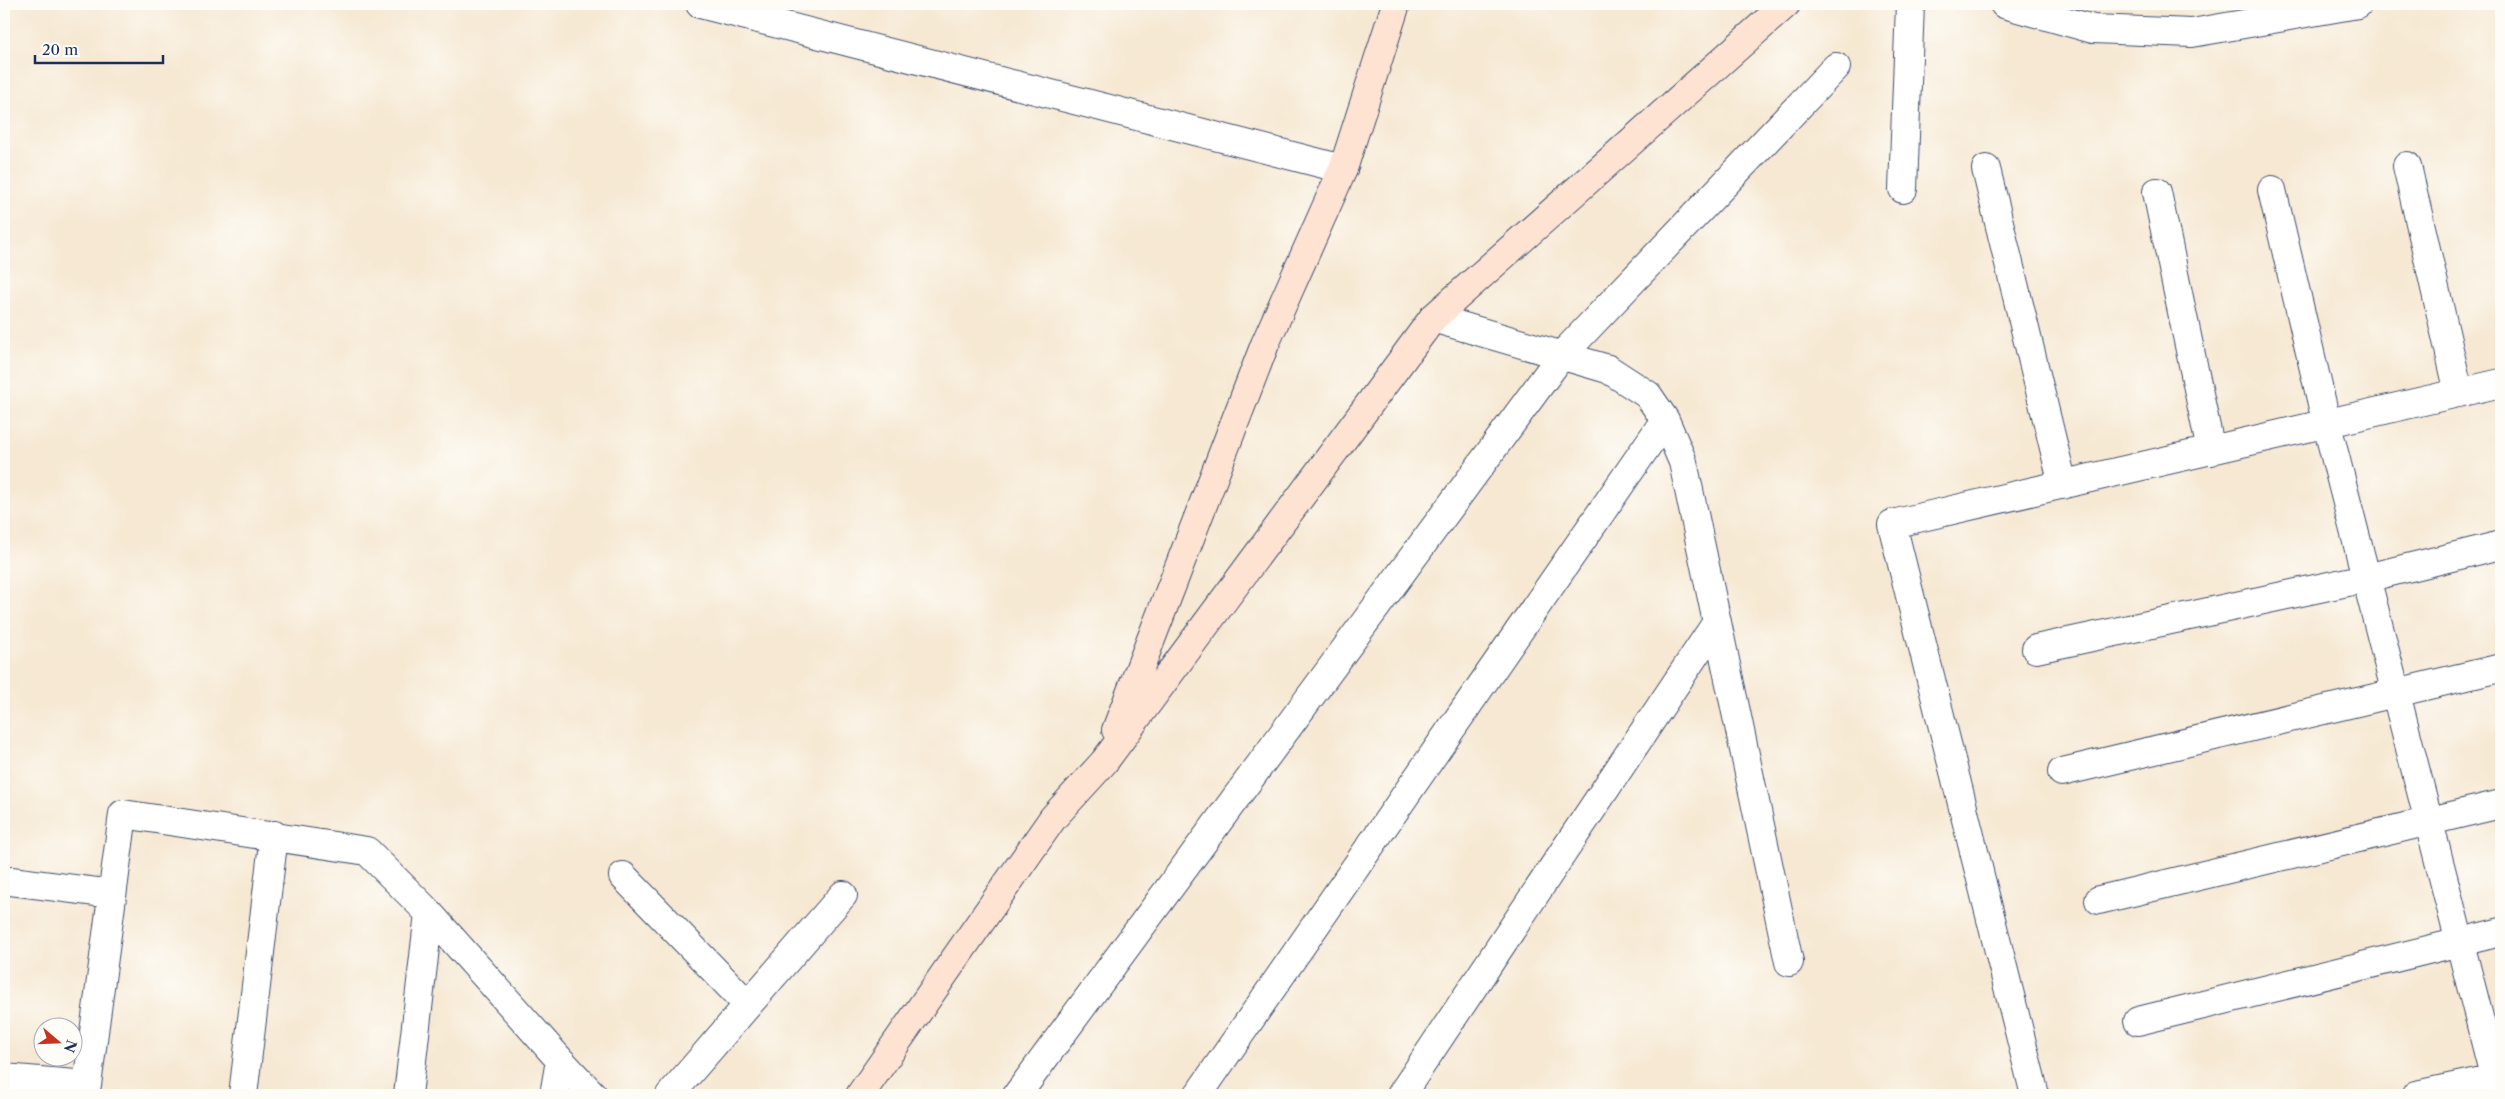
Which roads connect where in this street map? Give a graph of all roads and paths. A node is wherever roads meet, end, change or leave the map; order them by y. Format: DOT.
graph roads {
  1 [pos="700,4"];
  2 [pos="1396,4"];
  3 [pos="1786,4"];
  4 [pos="1910,4"];
  5 [pos="2004,4"];
  6 [pos="2358,4"];
  7 [pos="1836,67"];
  8 [pos="2407,166"];
  9 [pos="1986,169"];
  10 [pos="1343,170"];
  11 [pos="1903,189"];
  12 [pos="2272,190"];
  13 [pos="2156,192"];
  14 [pos="1434,318"];
  15 [pos="1561,356"];
  16 [pos="2501,383"];
  17 [pos="2459,393"];
  18 [pos="1665,420"];
  19 [pos="2327,424"];
  20 [pos="2211,451"];
  21 [pos="2063,485"];
  22 [pos="2501,545"];
  23 [pos="2366,578"];
  24 [pos="1717,622"];
  25 [pos="2036,649"];
  26 [pos="2501,668"];
  27 [pos="2396,692"];
  28 [pos="1104,762"];
  29 [pos="2062,772"];
  30 [pos="2501,804"];
  31 [pos="2429,822"];
  32 [pos="274,835"];
  33 [pos="623,876"];
  34 [pos="12,881"];
  35 [pos="112,894"];
  36 [pos="843,895"];
  37 [pos="2099,900"];
  38 [pos="429,913"];
  39 [pos="2501,932"];
  40 [pos="2460,941"];
  41 [pos="1789,962"];
  42 [pos="748,1005"];
  43 [pos="2138,1021"];
  44 [pos="560,1060"];
  45 [pos="4,1078"];
  46 [pos="2499,1084"];
  47 [pos="243,1095"];
  48 [pos="408,1095"];
  49 [pos="554,1095"];
  50 [pos="593,1095"];
  51 [pos="670,1095"];
  52 [pos="860,1095"];
  53 [pos="1017,1095"];
  54 [pos="1198,1095"];
  55 [pos="1401,1095"];
  56 [pos="2035,1095"];
  57 [pos="2416,1095"];
  1 -- 10 [label="street"];
  2 -- 10 [label="street"];
  3 -- 14 [label="street"];
  4 -- 11 [label="street"];
  5 -- 6 [label="street"];
  7 -- 15 [label="street"];
  8 -- 17 [label="street"];
  9 -- 21 [label="street"];
  10 -- 28 [label="street"];
  12 -- 19 [label="street"];
  13 -- 20 [label="street"];
  14 -- 15 [label="street"];
  14 -- 28 [label="street"];
  15 -- 18 [label="street"];
  15 -- 53 [label="street"];
  16 -- 17 [label="street"];
  17 -- 19 [label="street"];
  18 -- 24 [label="street"];
  18 -- 54 [label="street"];
  19 -- 20 [label="street"];
  19 -- 23 [label="street"];
  20 -- 21 [label="street"];
  21 -- 56 [label="street"];
  22 -- 23 [label="street"];
  23 -- 25 [label="street"];
  23 -- 27 [label="street"];
  24 -- 41 [label="street"];
  24 -- 55 [label="street"];
  26 -- 27 [label="street"];
  27 -- 29 [label="street"];
  27 -- 31 [label="street"];
  28 -- 52 [label="street"];
  30 -- 31 [label="street"];
  31 -- 37 [label="street"];
  31 -- 40 [label="street"];
  32 -- 35 [label="street"];
  32 -- 38 [label="street"];
  32 -- 47 [label="street"];
  33 -- 42 [label="street"];
  34 -- 35 [label="street"];
  35 -- 45 [label="street"];
  36 -- 42 [label="street"];
  38 -- 44 [label="street"];
  38 -- 48 [label="street"];
  39 -- 40 [label="street"];
  40 -- 43 [label="street"];
  40 -- 46 [label="street"];
  42 -- 51 [label="street"];
  44 -- 49 [label="street"];
  44 -- 50 [label="street"];
  46 -- 57 [label="street"];
}
